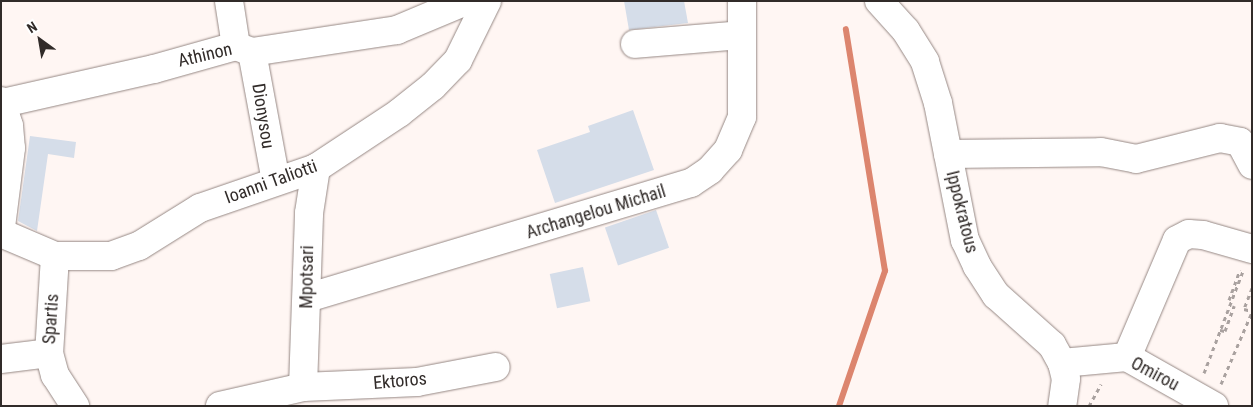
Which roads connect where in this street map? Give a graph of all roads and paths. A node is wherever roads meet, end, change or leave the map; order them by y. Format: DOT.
graph roads {
  1 [pos="229,1"];
  2 [pos="466,1"];
  3 [pos="487,1"];
  4 [pos="742,1"];
  5 [pos="879,1"];
  6 [pos="742,35"];
  7 [pos="635,44"];
  8 [pos="244,49"];
  9 [pos="2,102"];
  10 [pos="948,154"];
  11 [pos="1252,165"];
  12 [pos="316,168"];
  13 [pos="276,181"];
  14 [pos="1,227"];
  15 [pos="1,233"];
  16 [pos="55,256"];
  17 [pos="1246,260"];
  18 [pos="1252,288"];
  19 [pos="307,298"];
  20 [pos="1234,306"];
  21 [pos="1252,312"];
  22 [pos="1219,329"];
  23 [pos="48,353"];
  24 [pos="1127,357"];
  25 [pos="1,359"];
  26 [pos="1062,363"];
  27 [pos="1206,366"];
  28 [pos="496,367"];
  29 [pos="1203,376"];
  30 [pos="1105,377"];
  31 [pos="303,387"];
  32 [pos="1215,400"];
  33 [pos="75,406"];
  34 [pos="220,406"];
  35 [pos="1062,406"];
  36 [pos="1089,406"];
  1 -- 8 [label="street, Dionysou"];
  2 -- 8 [label="street, Athinon"];
  3 -- 12 [label="street, Ioanni Taliotti"];
  4 -- 6 [label="street, Archangelou Michail"];
  5 -- 10 [label="street, Ippokratous"];
  6 -- 7 [label="street"];
  6 -- 19 [label="street, Archangelou Michail"];
  8 -- 9 [label="street, Athinon"];
  8 -- 13 [label="street, Dionysou"];
  9 -- 14 [label="street"];
  10 -- 11 [label="street"];
  10 -- 26 [label="street, Ippokratous"];
  12 -- 13 [label="street, Ioanni Taliotti"];
  12 -- 19 [label="street, Mpotsari"];
  13 -- 16 [label="street, Ioanni Taliotti"];
  15 -- 16 [label="street, Ioanni Taliotti"];
  16 -- 23 [label="street, Spartis"];
  17 -- 24 [label="street"];
  17 -- 27 [label="path"];
  17 -- 29 [label="path"];
  18 -- 21 [label="path"];
  19 -- 31 [label="street, Mpotsari"];
  20 -- 22 [label="path"];
  21 -- 32 [label="path"];
  23 -- 25 [label="street"];
  23 -- 33 [label="street, Spartis"];
  24 -- 26 [label="street, Omirou"];
  24 -- 32 [label="street, Omirou"];
  26 -- 35 [label="street, Ippokratous"];
  28 -- 31 [label="street, Ektoros"];
  30 -- 36 [label="path"];
  31 -- 34 [label="street, Ektoros"];
}
